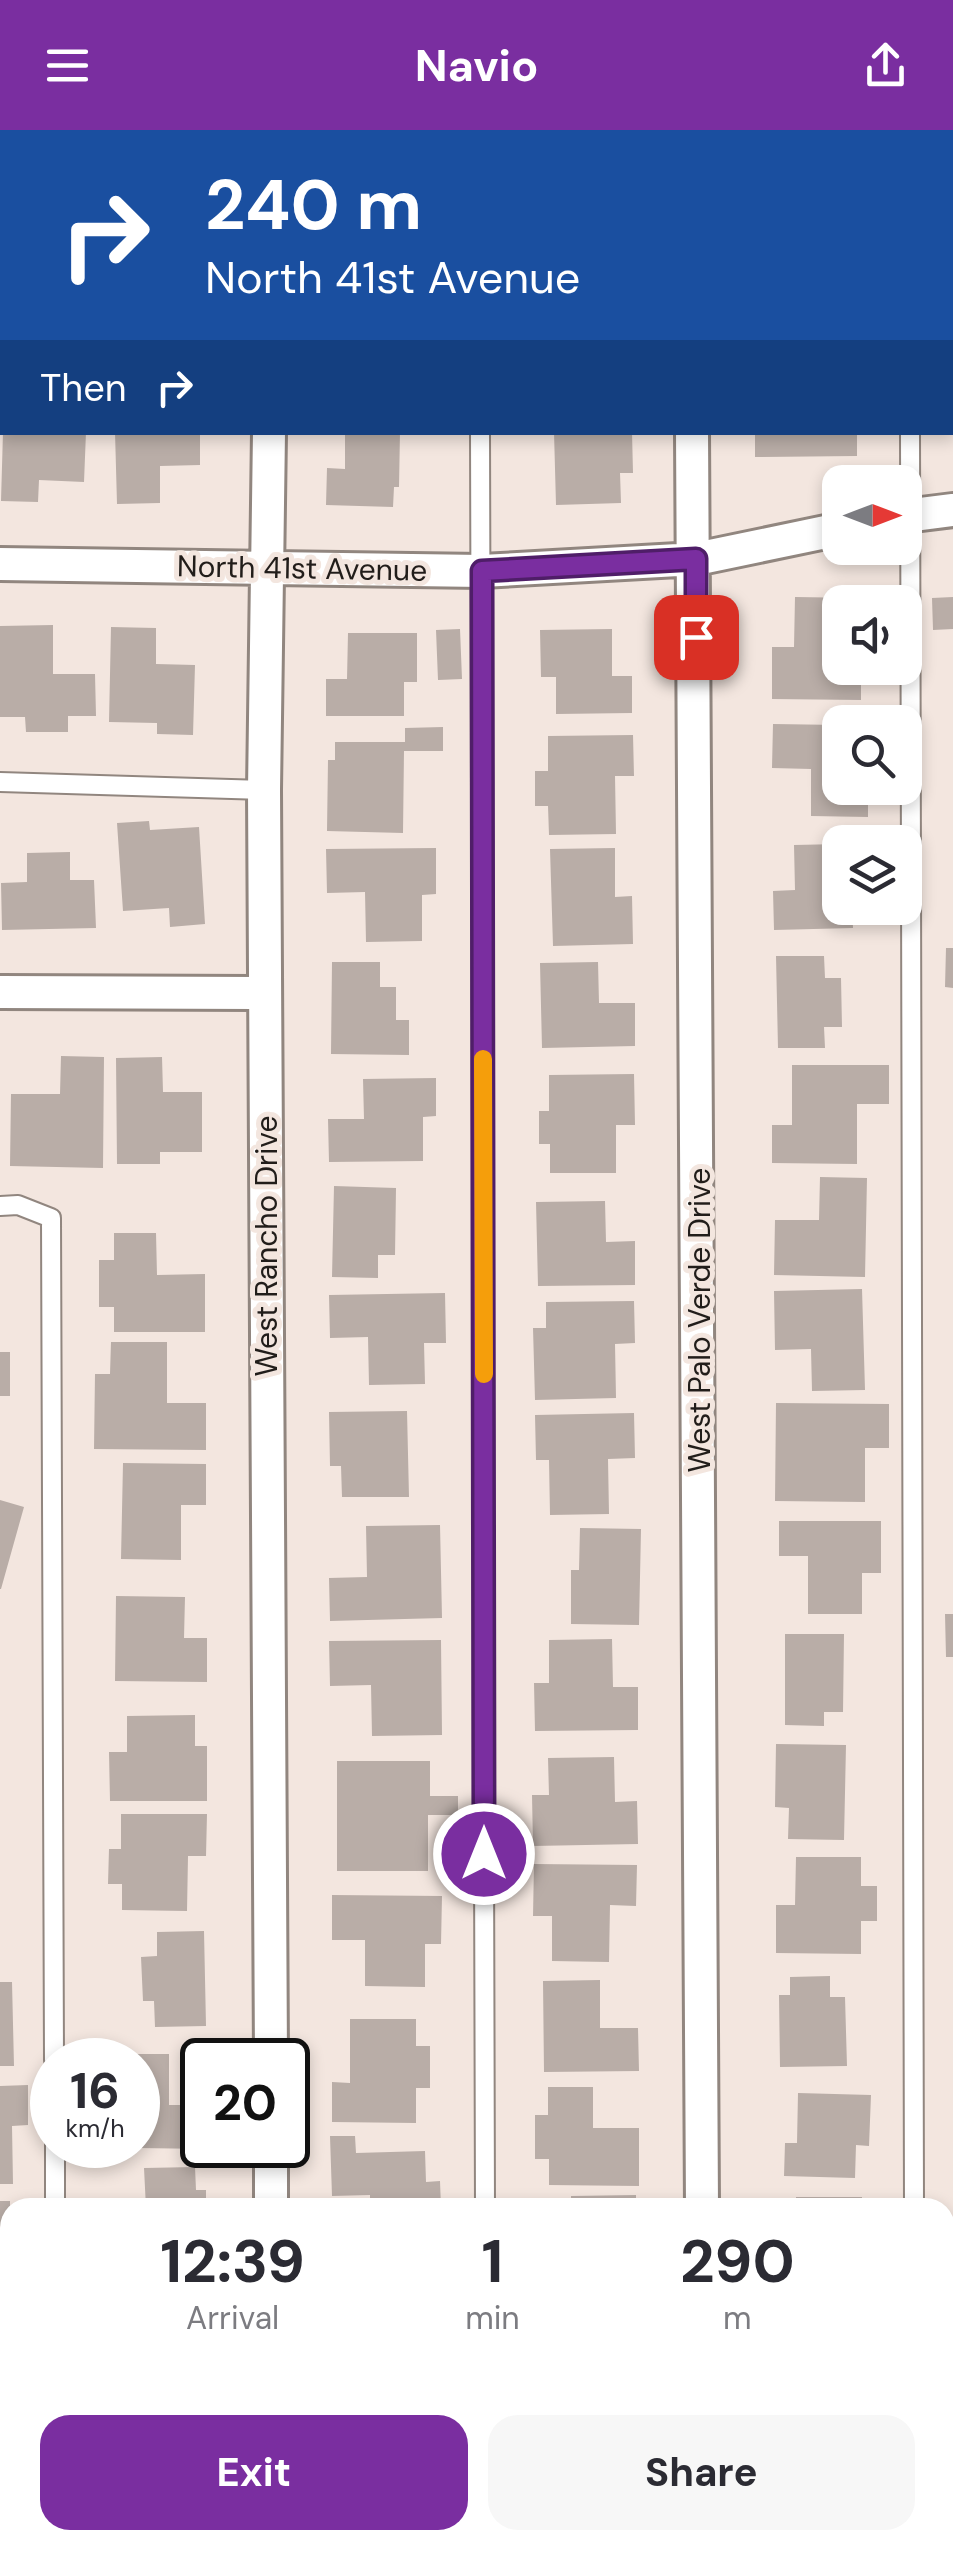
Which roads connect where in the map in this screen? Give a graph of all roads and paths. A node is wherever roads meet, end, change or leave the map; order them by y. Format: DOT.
graph roads {
  1 [pos="268,435"];
  2 [pos="480,435"];
  3 [pos="692,435"];
  4 [pos="910,435"];
  5 [pos="909,465"];
  6 [pos="953,510"];
  7 [pos="922,513"];
  8 [pos="822,533"];
  9 [pos="696,559"];
  10 [pos="0,564"];
  11 [pos="908,565"];
  12 [pos="268,566"];
  13 [pos="482,571"];
  14 [pos="0,782"];
  15 [pos="264,790"];
  16 [pos="0,992"];
  17 [pos="264,993"];
  18 [pos="0,1206"];
  19 [pos="54,2038"];
  20 [pos="271,2038"];
  21 [pos="55,2168"];
  22 [pos="271,2168"];
  23 [pos="55,2198"];
  24 [pos="271,2198"];
  25 [pos="485,2198"];
  26 [pos="702,2198"];
  27 [pos="914,2198"];
  1 -- 12 [label="street, West Rancho Drive"];
  2 -- 13 [label="lane"];
  3 -- 9 [label="street, West Palo Verde Drive"];
  4 -- 5 [label="lane"];
  6 -- 7 [label="street"];
  8 -- 9 [label="street, North 41st Avenue"];
  9 -- 13 [label="street, North 41st Avenue"];
  9 -- 26 [label="street, West Palo Verde Drive"];
  10 -- 12 [label="street, North 41st Avenue"];
  11 -- 27 [label="lane"];
  12 -- 13 [label="street, North 41st Avenue"];
  12 -- 15 [label="street, West Rancho Drive"];
  13 -- 25 [label="lane"];
  14 -- 15 [label="lane"];
  15 -- 17 [label="street, West Rancho Drive"];
  16 -- 17 [label="street"];
  17 -- 20 [label="street, West Rancho Drive"];
  18 -- 19 [label="lane"];
  21 -- 23 [label="lane"];
  22 -- 24 [label="street"];
}
